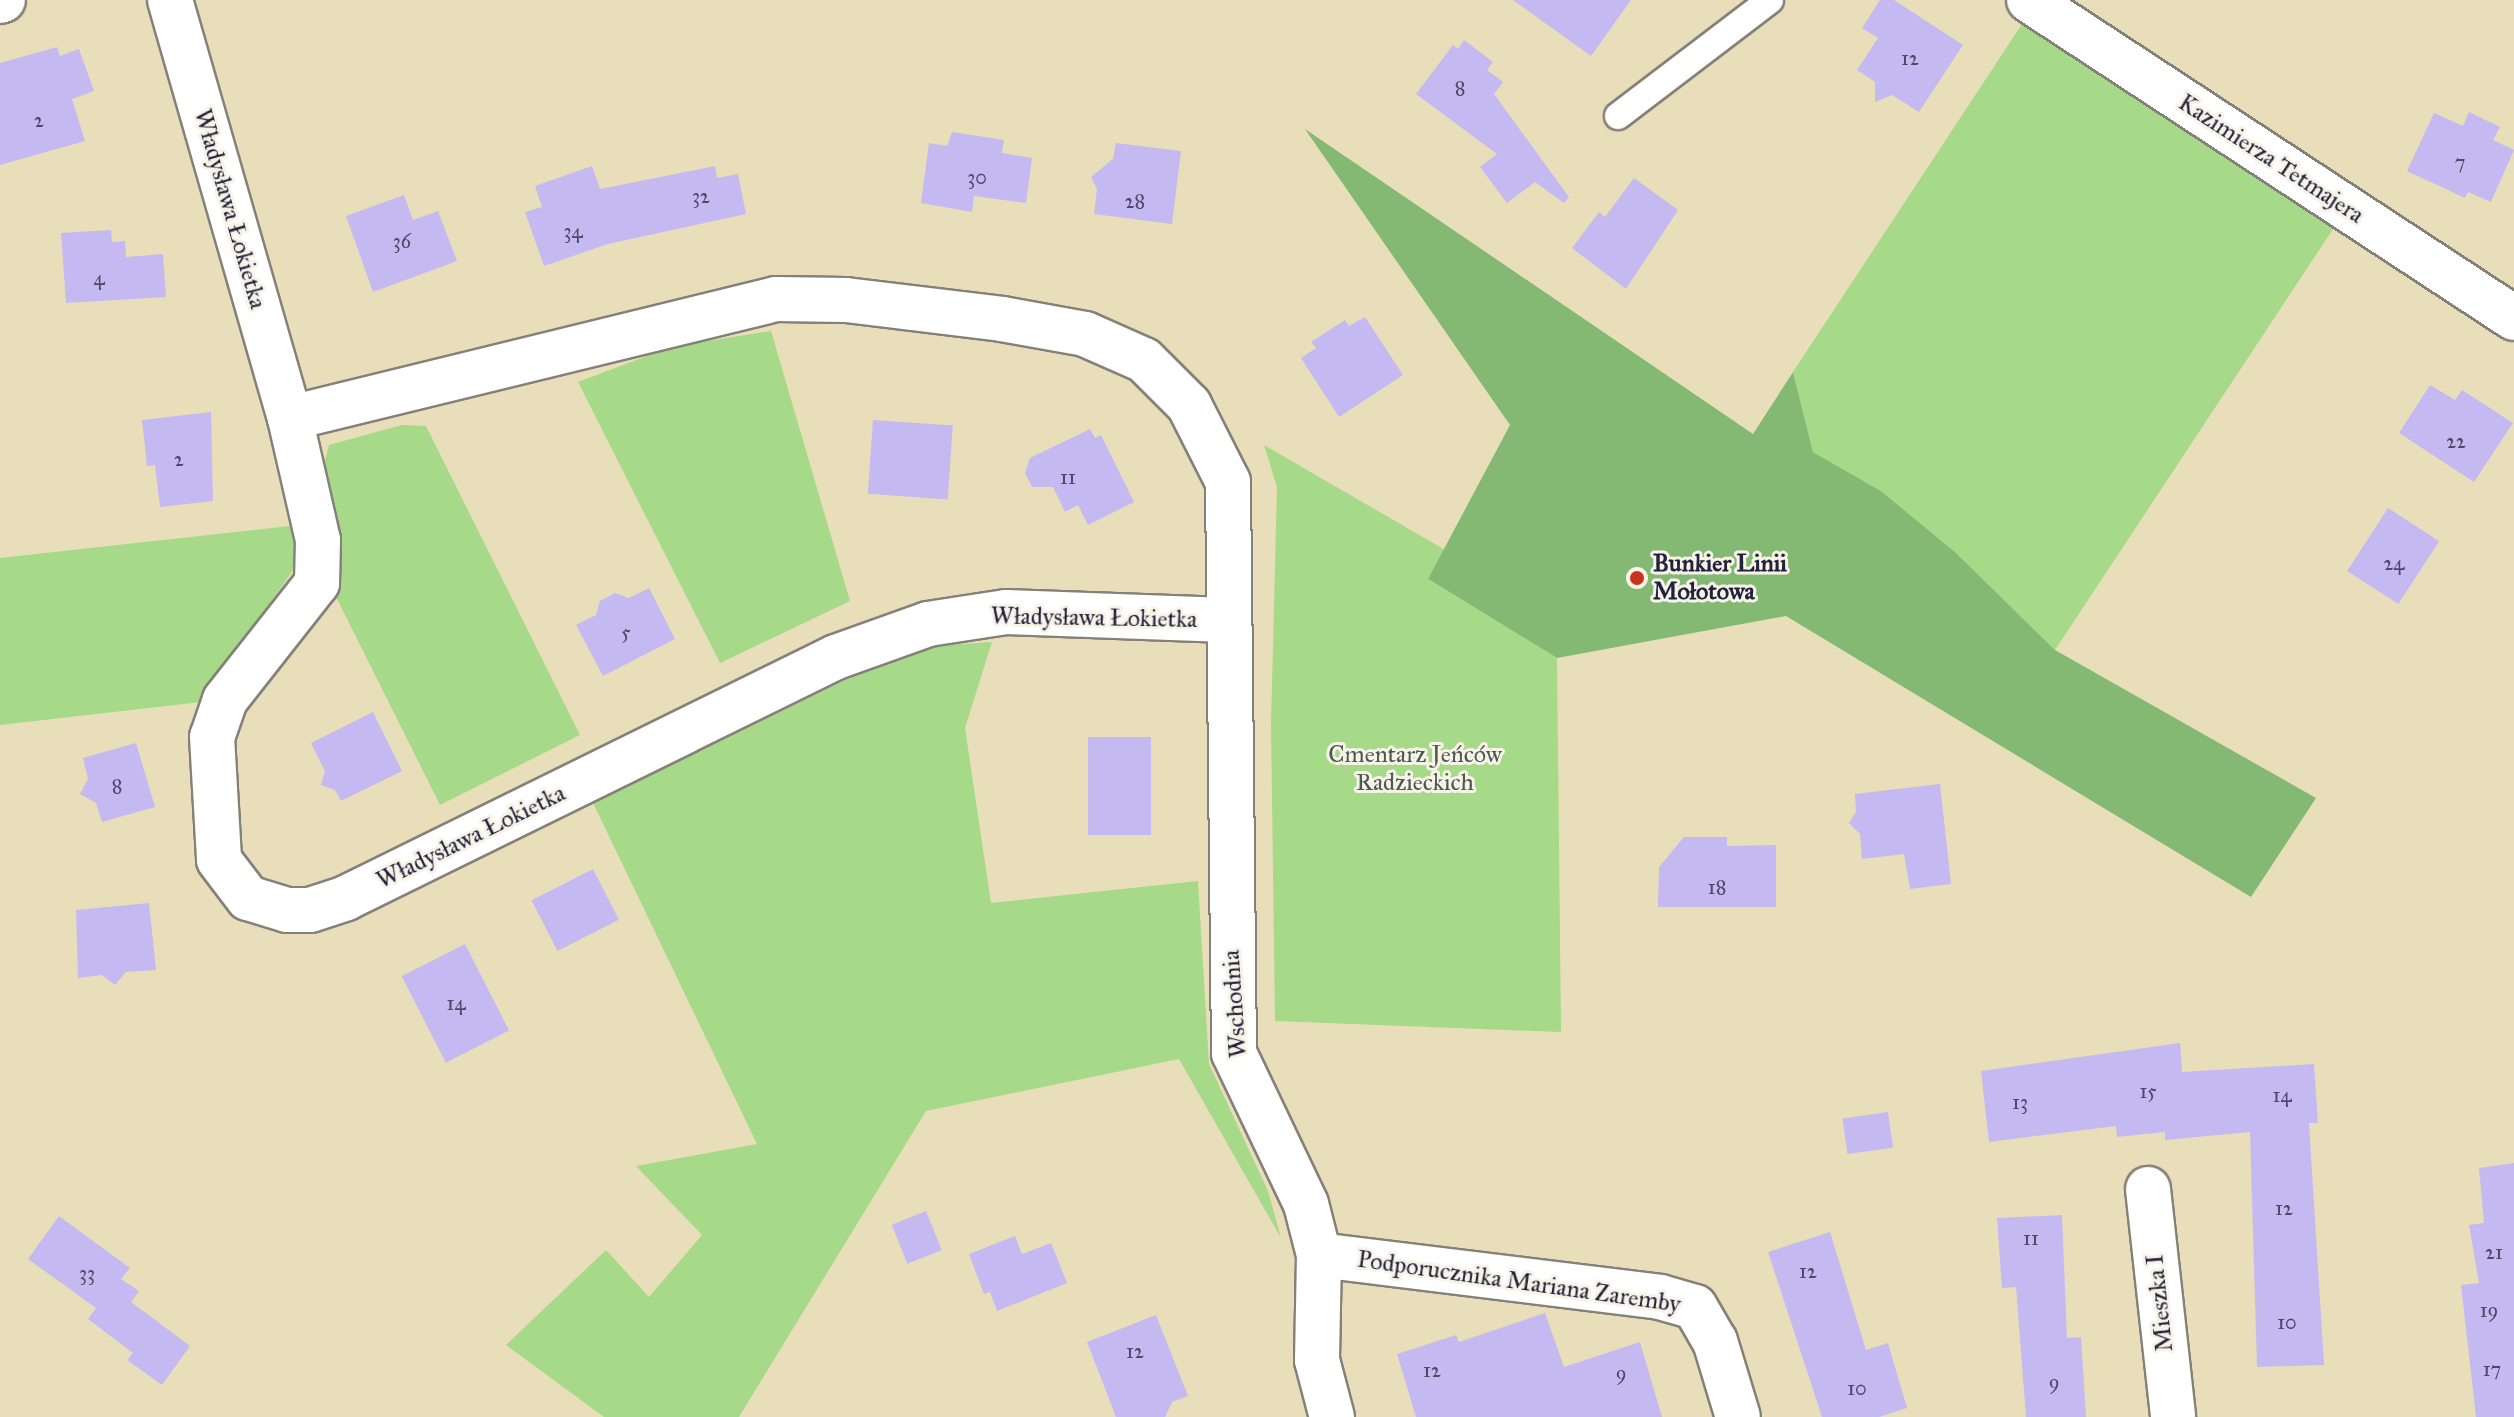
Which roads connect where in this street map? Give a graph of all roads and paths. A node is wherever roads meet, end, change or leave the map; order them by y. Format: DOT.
graph roads {
  1 [pos="170,0"];
  2 [pos="1770,0"];
  3 [pos="2029,0"];
  4 [pos="1618,116"];
  5 [pos="2514,318"];
  6 [pos="290,418"];
  7 [pos="1227,620"];
  8 [pos="2148,1189"];
  9 [pos="1319,1255"];
  10 [pos="1332,1417"];
  11 [pos="1738,1417"];
  12 [pos="2173,1417"];
  1 -- 6 [label="street, Władysława Łokietka"];
  2 -- 4 [label="lane"];
  3 -- 5 [label="street, Kazimierza Tetmajera"];
  6 -- 7 [label="street, Władysława Łokietka"];
  6 -- 7 [label="street, Władysława Łokietka"];
  7 -- 9 [label="street, Wschodnia"];
  8 -- 12 [label="street, Mieszka I"];
  9 -- 10 [label="street, Wschodnia"];
  9 -- 11 [label="street, Podporucznika Mariana Zaremby"];
}
